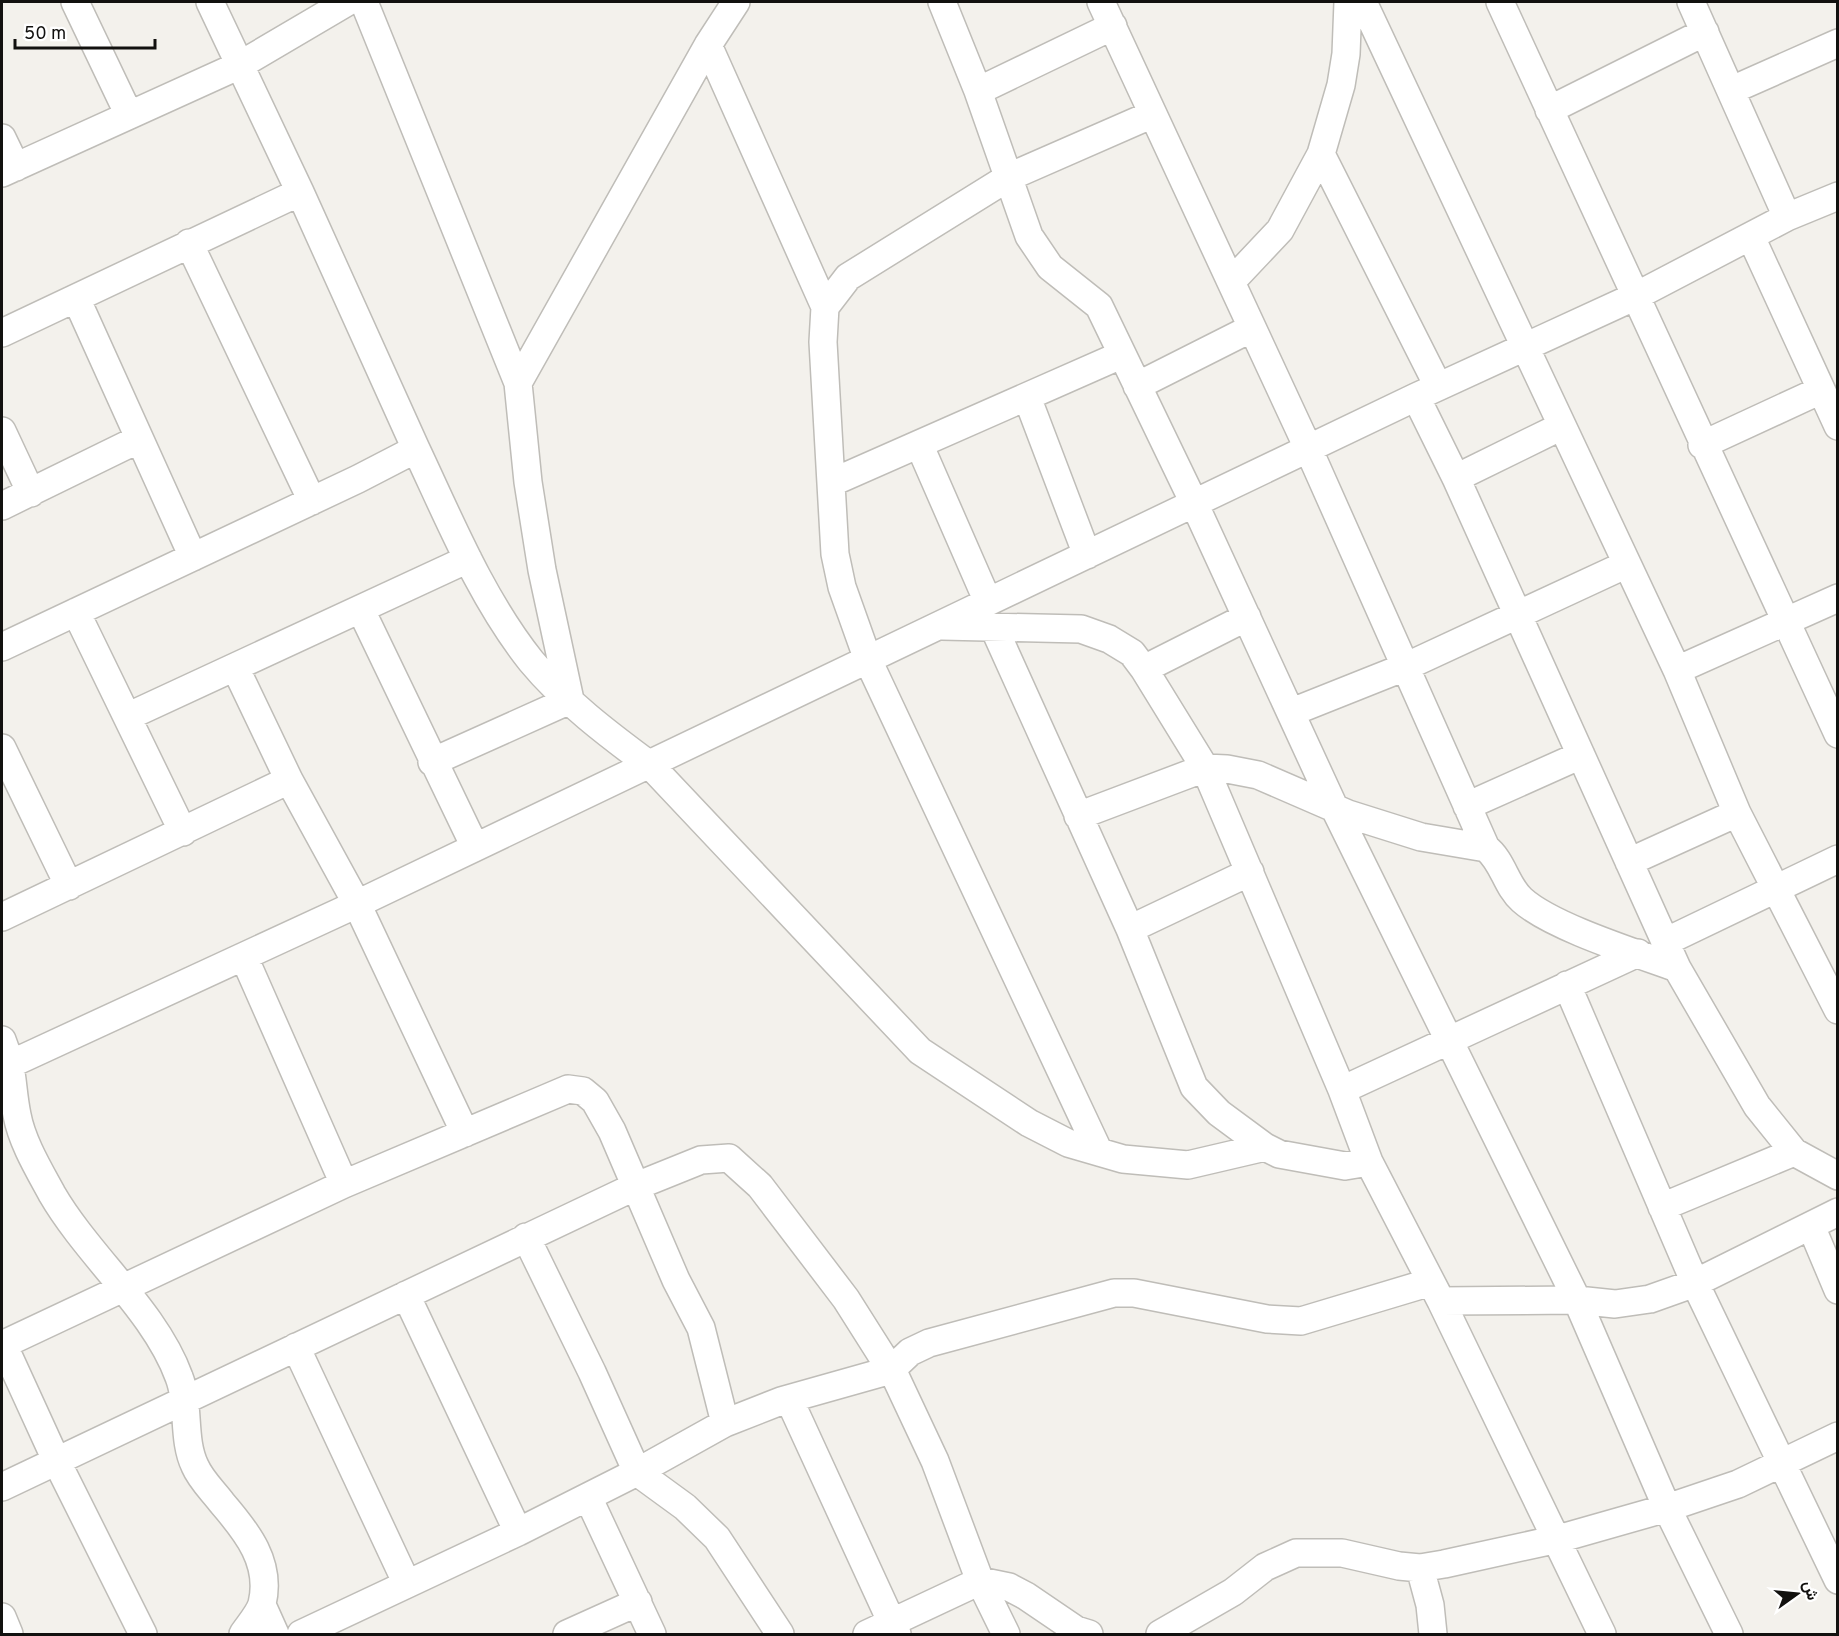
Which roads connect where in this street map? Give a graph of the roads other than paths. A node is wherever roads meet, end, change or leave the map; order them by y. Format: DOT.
graph roads {
  1 [pos="75,2"];
  2 [pos="210,2"];
  3 [pos="347,2"];
  4 [pos="364,2"];
  5 [pos="736,2"];
  6 [pos="942,2"];
  7 [pos="1101,2"];
  8 [pos="1348,2"];
  9 [pos="1363,2"];
  10 [pos="1500,2"];
  11 [pos="1691,2"];
  12 [pos="1113,26"];
  13 [pos="1705,32"];
  14 [pos="1838,43"];
  15 [pos="708,45"];
  16 [pos="240,65"];
  17 [pos="1732,90"];
  18 [pos="978,91"];
  19 [pos="1549,110"];
  20 [pos="1153,114"];
  21 [pos="129,116"];
  22 [pos="2,138"];
  23 [pos="1320,154"];
  24 [pos="9,170"];
  25 [pos="1009,177"];
  26 [pos="300,192"];
  27 [pos="1838,196"];
  28 [pos="1787,217"];
  29 [pos="1751,237"];
  30 [pos="189,243"];
  31 [pos="1231,282"];
  32 [pos="1636,296"];
  33 [pos="76,298"];
  34 [pos="825,307"];
  35 [pos="1252,328"];
  36 [pos="2,333"];
  37 [pos="1526,346"];
  38 [pos="1121,355"];
  39 [pos="518,383"];
  40 [pos="1137,386"];
  41 [pos="1821,390"];
  42 [pos="1427,391"];
  43 [pos="1027,397"];
  44 [pos="1562,426"];
  45 [pos="1838,426"];
  46 [pos="2,431"];
  47 [pos="139,439"];
  48 [pos="919,444"];
  49 [pos="1702,445"];
  50 [pos="1308,448"];
  51 [pos="416,449"];
  52 [pos="1456,478"];
  53 [pos="833,482"];
  54 [pos="31,493"];
  55 [pos="312,501"];
  56 [pos="1194,503"];
  57 [pos="2,506"];
  58 [pos="1087,555"];
  59 [pos="193,557"];
  60 [pos="468,559"];
  61 [pos="1625,565"];
  62 [pos="1838,598"];
  63 [pos="361,610"];
  64 [pos="76,612"];
  65 [pos="991,615"];
  66 [pos="1516,616"];
  67 [pos="1247,617"];
  68 [pos="1785,622"];
  69 [pos="2,647"];
  70 [pos="868,660"];
  71 [pos="1405,667"];
  72 [pos="235,668"];
  73 [pos="1144,669"];
  74 [pos="1677,669"];
  75 [pos="570,700"];
  76 [pos="1292,712"];
  77 [pos="129,716"];
  78 [pos="1838,734"];
  79 [pos="2,748"];
  80 [pos="1581,755"];
  81 [pos="432,762"];
  82 [pos="651,766"];
  83 [pos="1205,768"];
  84 [pos="289,780"];
  85 [pos="1467,806"];
  86 [pos="1334,807"];
  87 [pos="1737,813"];
  88 [pos="1078,816"];
  89 [pos="183,832"];
  90 [pos="475,847"];
  91 [pos="1486,848"];
  92 [pos="1838,859"];
  93 [pos="1629,862"];
  94 [pos="1250,872"];
  95 [pos="69,886"];
  96 [pos="1777,887"];
  97 [pos="357,904"];
  98 [pos="2,917"];
  99 [pos="1130,929"];
  100 [pos="1665,942"];
  101 [pos="1638,953"];
  102 [pos="244,957"];
  103 [pos="1677,968"];
  104 [pos="1567,985"];
  105 [pos="1838,1010"];
  106 [pos="1449,1040"];
  107 [pos="5,1057"];
  108 [pos="1342,1090"];
  109 [pos="465,1133"];
  110 [pos="1265,1147"];
  111 [pos="1099,1152"];
  112 [pos="1794,1152"];
  113 [pos="1369,1162"];
  114 [pos="1838,1176"];
  115 [pos="344,1184"];
  116 [pos="634,1187"];
  117 [pos="1662,1207"];
  118 [pos="1838,1212"];
  119 [pos="1811,1226"];
  120 [pos="526,1237"];
  121 [pos="1695,1283"];
  122 [pos="121,1288"];
  123 [pos="1838,1290"];
  124 [pos="1436,1292"];
  125 [pos="406,1295"];
  126 [pos="1577,1300"];
  127 [pos="2,1344"];
  128 [pos="296,1347"];
  129 [pos="891,1370"];
  130 [pos="789,1399"];
  131 [pos="183,1401"];
  132 [pos="725,1423"];
  133 [pos="1838,1436"];
  134 [pos="56,1461"];
  135 [pos="1780,1464"];
  136 [pos="637,1472"];
  137 [pos="2,1487"];
  138 [pos="588,1497"];
  139 [pos="1667,1508"];
  140 [pos="518,1532"];
  141 [pos="1558,1539"];
  142 [pos="1420,1568"];
  143 [pos="1837,1577"];
  144 [pos="980,1581"];
  145 [pos="407,1584"];
  146 [pos="638,1602"];
  147 [pos="262,1605"];
  148 [pos="894,1629"];
  149 [pos="143,1635"];
  150 [pos="243,1635"];
  151 [pos="275,1635"];
  152 [pos="300,1635"];
  153 [pos="567,1635"];
  154 [pos="652,1635"];
  155 [pos="780,1635"];
  156 [pos="867,1635"];
  157 [pos="1006,1635"];
  158 [pos="1089,1635"];
  159 [pos="1160,1635"];
  160 [pos="1433,1635"];
  161 [pos="1602,1635"];
  162 [pos="1730,1635"];
  1 -- 21 [label="street"];
  2 -- 16 [label="street"];
  3 -- 16 [label="street"];
  4 -- 39 [label="street"];
  5 -- 15 [label="street"];
  6 -- 18 [label="street"];
  7 -- 12 [label="street"];
  8 -- 23 [label="street"];
  9 -- 37 [label="street"];
  10 -- 19 [label="street"];
  11 -- 13 [label="street"];
  12 -- 18 [label="street"];
  12 -- 20 [label="street"];
  13 -- 17 [label="street"];
  13 -- 19 [label="street"];
  14 -- 17 [label="street"];
  15 -- 34 [label="street"];
  15 -- 39 [label="street"];
  16 -- 21 [label="street"];
  16 -- 26 [label="street"];
  17 -- 28 [label="street"];
  18 -- 25 [label="street"];
  19 -- 32 [label="street"];
  20 -- 25 [label="street"];
  20 -- 31 [label="street"];
  21 -- 24 [label="street"];
  22 -- 24 [label="street"];
  23 -- 31 [label="street"];
  23 -- 42 [label="street"];
  25 -- 34 [label="street"];
  25 -- 38 [label="street"];
  26 -- 30 [label="street"];
  26 -- 51 [label="street"];
  27 -- 28 [label="street"];
  28 -- 29 [label="street"];
  29 -- 32 [label="street"];
  29 -- 41 [label="street"];
  30 -- 33 [label="street"];
  30 -- 55 [label="street"];
  31 -- 35 [label="street"];
  32 -- 37 [label="street"];
  32 -- 49 [label="street"];
  33 -- 36 [label="street"];
  33 -- 47 [label="street"];
  34 -- 53 [label="street"];
  35 -- 40 [label="street"];
  35 -- 50 [label="street"];
  37 -- 42 [label="street"];
  37 -- 44 [label="street"];
  38 -- 40 [label="street"];
  38 -- 43 [label="street"];
  39 -- 75 [label="street"];
  40 -- 56 [label="street"];
  41 -- 45 [label="street"];
  41 -- 49 [label="street"];
  42 -- 50 [label="street"];
  42 -- 52 [label="street"];
  43 -- 48 [label="street"];
  43 -- 58 [label="street"];
  44 -- 52 [label="street"];
  44 -- 61 [label="street"];
  46 -- 54 [label="street"];
  47 -- 54 [label="street"];
  47 -- 59 [label="street"];
  48 -- 53 [label="street"];
  48 -- 65 [label="street"];
  49 -- 68 [label="street"];
  50 -- 56 [label="street"];
  50 -- 71 [label="street"];
  51 -- 55 [label="street"];
  51 -- 60 [label="street"];
  52 -- 66 [label="street"];
  53 -- 70 [label="street"];
  54 -- 57 [label="street"];
  55 -- 59 [label="street"];
  56 -- 58 [label="street"];
  56 -- 67 [label="street"];
  58 -- 65 [label="street"];
  59 -- 64 [label="street"];
  60 -- 63 [label="street"];
  60 -- 75 [label="street"];
  61 -- 66 [label="street"];
  61 -- 74 [label="street"];
  62 -- 68 [label="street"];
  63 -- 72 [label="street"];
  63 -- 81 [label="street"];
  64 -- 69 [label="street"];
  64 -- 77 [label="street"];
  65 -- 70 [label="street"];
  65 -- 73 [label="street"];
  65 -- 88 [label="street"];
  66 -- 71 [label="street"];
  66 -- 80 [label="street"];
  67 -- 73 [label="street"];
  67 -- 76 [label="street"];
  68 -- 74 [label="street"];
  68 -- 78 [label="street"];
  70 -- 82 [label="street"];
  70 -- 111 [label="street"];
  71 -- 76 [label="street"];
  71 -- 85 [label="street"];
  72 -- 77 [label="street"];
  72 -- 84 [label="street"];
  73 -- 83 [label="street"];
  74 -- 87 [label="street"];
  75 -- 81 [label="street"];
  75 -- 82 [label="street"];
  76 -- 86 [label="street"];
  77 -- 89 [label="street"];
  79 -- 95 [label="street"];
  80 -- 85 [label="street"];
  80 -- 93 [label="street"];
  81 -- 90 [label="street"];
  82 -- 90 [label="street"];
  82 -- 111 [label="street"];
  83 -- 86 [label="street"];
  83 -- 88 [label="street"];
  83 -- 94 [label="street"];
  84 -- 89 [label="street"];
  84 -- 97 [label="street"];
  85 -- 91 [label="street"];
  86 -- 91 [label="street"];
  86 -- 106 [label="street"];
  87 -- 93 [label="street"];
  87 -- 96 [label="street"];
  88 -- 99 [label="street"];
  89 -- 95 [label="street"];
  90 -- 97 [label="street"];
  91 -- 101 [label="street"];
  92 -- 96 [label="street"];
  93 -- 100 [label="street"];
  94 -- 99 [label="street"];
  94 -- 108 [label="street"];
  95 -- 98 [label="street"];
  96 -- 100 [label="street"];
  96 -- 105 [label="street"];
  97 -- 102 [label="street"];
  97 -- 109 [label="street"];
  99 -- 110 [label="street"];
  100 -- 103 [label="street"];
  101 -- 103 [label="street"];
  101 -- 104 [label="street"];
  102 -- 107 [label="street"];
  102 -- 115 [label="street"];
  103 -- 112 [label="street"];
  104 -- 106 [label="street"];
  104 -- 117 [label="street"];
  106 -- 108 [label="street"];
  106 -- 126 [label="street"];
  107 -- 122 [label="street"];
  108 -- 113 [label="street"];
  109 -- 115 [label="street"];
  109 -- 116 [label="street"];
  110 -- 111 [label="street"];
  110 -- 113 [label="street"];
  112 -- 114 [label="street"];
  112 -- 117 [label="street"];
  113 -- 124 [label="street"];
  115 -- 122 [label="street"];
  116 -- 120 [label="street"];
  116 -- 129 [label="street"];
  116 -- 132 [label="street"];
  117 -- 121 [label="street"];
  118 -- 119 [label="street"];
  119 -- 121 [label="street"];
  119 -- 123 [label="street"];
  120 -- 125 [label="street"];
  120 -- 136 [label="street"];
  121 -- 126 [label="street"];
  121 -- 135 [label="street"];
  122 -- 127 [label="street"];
  122 -- 131 [label="street"];
  124 -- 126 [label="street"];
  124 -- 129 [label="street"];
  124 -- 141 [label="street"];
  125 -- 128 [label="street"];
  125 -- 140 [label="street"];
  126 -- 139 [label="street"];
  127 -- 134 [label="street"];
  128 -- 131 [label="street"];
  128 -- 145 [label="street"];
  129 -- 130 [label="street"];
  129 -- 144 [label="street"];
  130 -- 132 [label="street"];
  130 -- 148 [label="street"];
  131 -- 134 [label="street"];
  131 -- 147 [label="street"];
  132 -- 136 [label="street"];
  133 -- 135 [label="street"];
  134 -- 137 [label="street"];
  134 -- 149 [label="street"];
  135 -- 139 [label="street"];
  135 -- 143 [label="street"];
  136 -- 138 [label="street"];
  136 -- 155 [label="street"];
  138 -- 140 [label="street"];
  138 -- 146 [label="street"];
  139 -- 141 [label="street"];
  139 -- 162 [label="street"];
  140 -- 145 [label="street"];
  141 -- 142 [label="street"];
  141 -- 161 [label="street"];
  142 -- 159 [label="street"];
  142 -- 160 [label="street"];
  144 -- 148 [label="street"];
  144 -- 157 [label="street"];
  144 -- 158 [label="street"];
  145 -- 152 [label="street"];
  146 -- 153 [label="street"];
  146 -- 154 [label="street"];
  147 -- 150 [label="street"];
  147 -- 151 [label="street"];
  148 -- 156 [label="street"];
}
